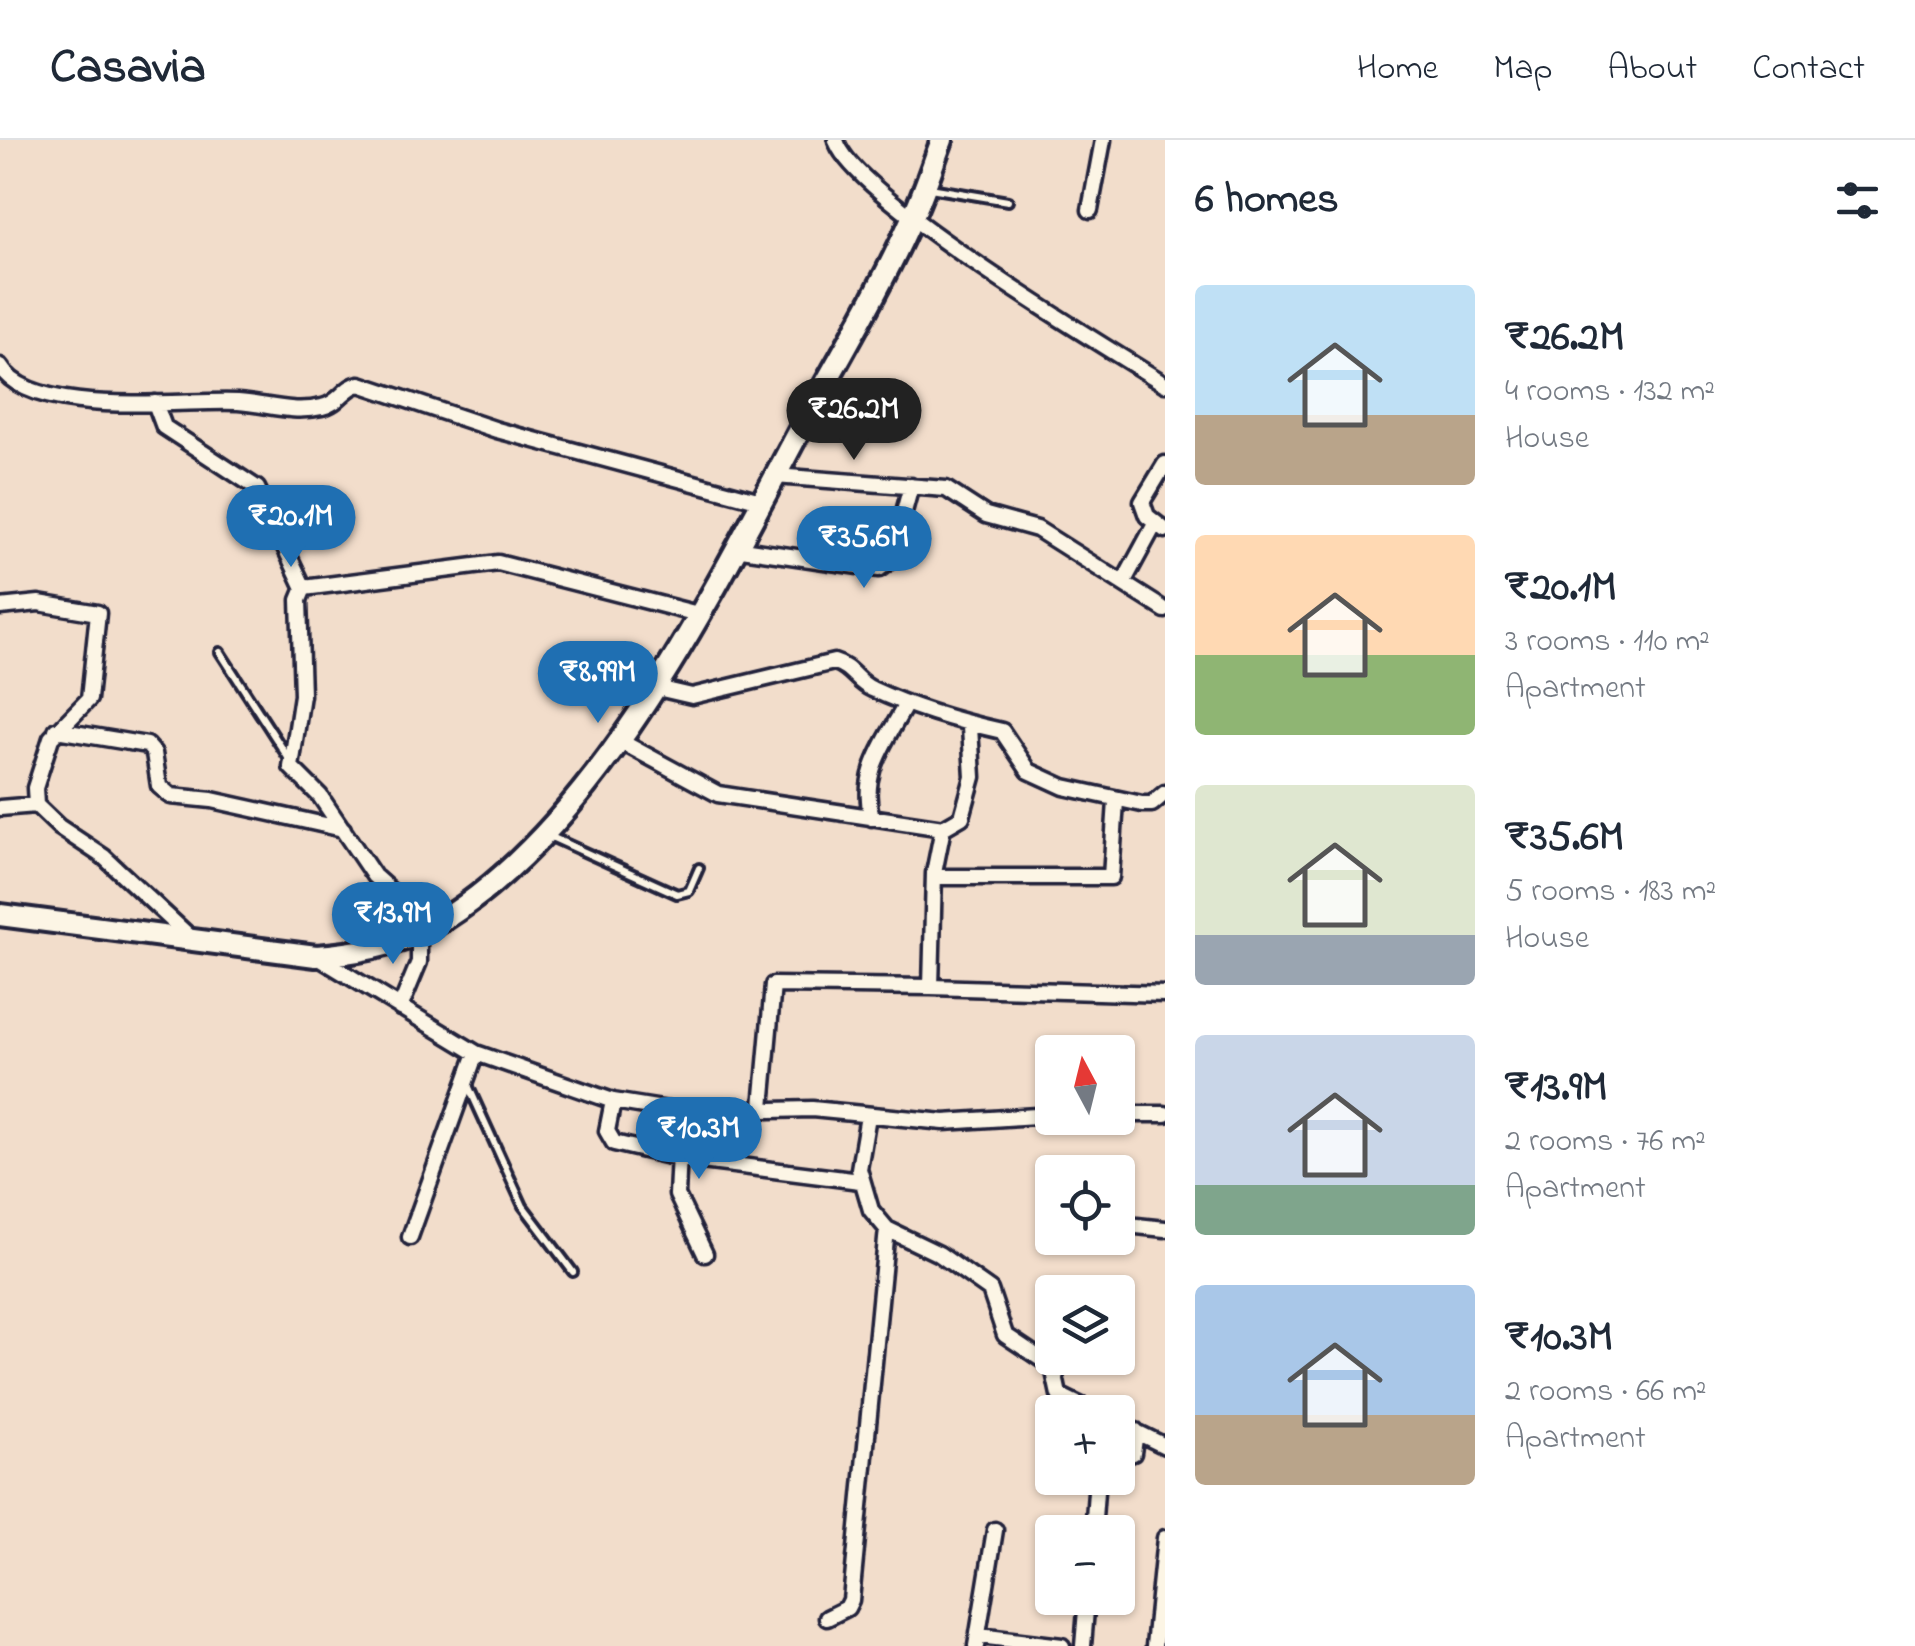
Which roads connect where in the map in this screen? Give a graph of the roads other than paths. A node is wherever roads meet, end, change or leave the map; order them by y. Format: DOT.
graph roads {
  1 [pos="942,140"];
  2 [pos="1102,140"];
  3 [pos="834,141"];
  4 [pos="924,187"];
  5 [pos="1008,201"];
  6 [pos="1090,210"];
  7 [pos="912,218"];
  8 [pos="0,366"];
  9 [pos="1163,379"];
  10 [pos="155,404"];
  11 [pos="1165,464"];
  12 [pos="775,476"];
  13 [pos="911,486"];
  14 [pos="761,501"];
  15 [pos="1160,527"];
  16 [pos="734,548"];
  17 [pos="1123,584"];
  18 [pos="304,588"];
  19 [pos="0,607"];
  20 [pos="1165,610"];
  21 [pos="698,614"];
  22 [pos="220,652"];
  23 [pos="654,687"];
  24 [pos="906,704"];
  25 [pos="970,727"];
  26 [pos="56,730"];
  27 [pos="618,740"];
  28 [pos="289,759"];
  29 [pos="1165,794"];
  30 [pos="1116,801"];
  31 [pos="36,805"];
  32 [pos="0,808"];
  33 [pos="872,818"];
  34 [pos="943,828"];
  35 [pos="343,829"];
  36 [pos="544,834"];
  37 [pos="700,868"];
  38 [pos="934,877"];
  39 [pos="0,915"];
  40 [pos="421,932"];
  41 [pos="191,938"];
  42 [pos="316,956"];
  43 [pos="931,988"];
  44 [pos="1165,994"];
  45 [pos="400,1008"];
  46 [pos="476,1053"];
  47 [pos="466,1080"];
  48 [pos="613,1100"];
  49 [pos="762,1107"];
  50 [pos="681,1112"];
  51 [pos="1135,1114"];
  52 [pos="1165,1114"];
  53 [pos="868,1116"];
  54 [pos="1035,1117"];
  55 [pos="678,1158"];
  56 [pos="860,1182"];
  57 [pos="1135,1225"];
  58 [pos="886,1228"];
  59 [pos="1165,1228"];
  60 [pos="410,1237"];
  61 [pos="705,1254"];
  62 [pos="574,1272"];
  63 [pos="1059,1395"];
  64 [pos="1136,1431"];
  65 [pos="1135,1442"];
  66 [pos="1165,1446"];
  67 [pos="994,1530"];
  68 [pos="1165,1538"];
  69 [pos="1086,1615"];
  70 [pos="827,1618"];
  71 [pos="978,1641"];
  72 [pos="1062,1646"];
  73 [pos="1083,1646"];
  74 [pos="1154,1646"];
  1 -- 4 [label="street"];
  2 -- 6 [label="street"];
  3 -- 7 [label="street"];
  4 -- 5 [label="lane"];
  4 -- 7 [label="street"];
  7 -- 9 [label="street"];
  7 -- 12 [label="street"];
  8 -- 10 [label="street"];
  10 -- 14 [label="street"];
  10 -- 18 [label="street"];
  11 -- 15 [label="street"];
  12 -- 13 [label="street"];
  12 -- 14 [label="street"];
  13 -- 16 [label="street"];
  13 -- 17 [label="street"];
  14 -- 16 [label="street"];
  15 -- 17 [label="street"];
  16 -- 21 [label="street"];
  17 -- 20 [label="street"];
  18 -- 21 [label="street"];
  18 -- 28 [label="street"];
  19 -- 26 [label="street"];
  21 -- 23 [label="street"];
  22 -- 28 [label="lane"];
  23 -- 24 [label="street"];
  23 -- 27 [label="street"];
  24 -- 25 [label="street"];
  24 -- 33 [label="street"];
  25 -- 30 [label="street"];
  25 -- 34 [label="street"];
  26 -- 31 [label="street"];
  26 -- 35 [label="street"];
  27 -- 33 [label="street"];
  27 -- 36 [label="street"];
  28 -- 35 [label="street"];
  29 -- 30 [label="street"];
  30 -- 38 [label="street"];
  31 -- 32 [label="street"];
  31 -- 41 [label="street"];
  33 -- 34 [label="street"];
  34 -- 38 [label="street"];
  35 -- 40 [label="street"];
  36 -- 37 [label="lane"];
  36 -- 40 [label="street"];
  38 -- 43 [label="street"];
  39 -- 41 [label="street"];
  40 -- 42 [label="street"];
  40 -- 45 [label="street"];
  41 -- 42 [label="street"];
  42 -- 45 [label="street"];
  43 -- 44 [label="street"];
  43 -- 49 [label="street"];
  45 -- 46 [label="street"];
  46 -- 47 [label="street"];
  46 -- 48 [label="street"];
  47 -- 60 [label="street"];
  47 -- 62 [label="lane"];
  48 -- 50 [label="street"];
  48 -- 55 [label="street"];
  49 -- 50 [label="street"];
  49 -- 53 [label="street"];
  50 -- 55 [label="street"];
  51 -- 52 [label="street"];
  53 -- 54 [label="street"];
  53 -- 56 [label="street"];
  55 -- 56 [label="street"];
  55 -- 61 [label="street"];
  56 -- 58 [label="street"];
  57 -- 59 [label="street"];
  58 -- 63 [label="street"];
  58 -- 70 [label="street"];
  64 -- 65 [label="street"];
  64 -- 66 [label="street"];
  67 -- 71 [label="street"];
  68 -- 74 [label="street"];
  69 -- 73 [label="street"];
  71 -- 72 [label="street"];
}
